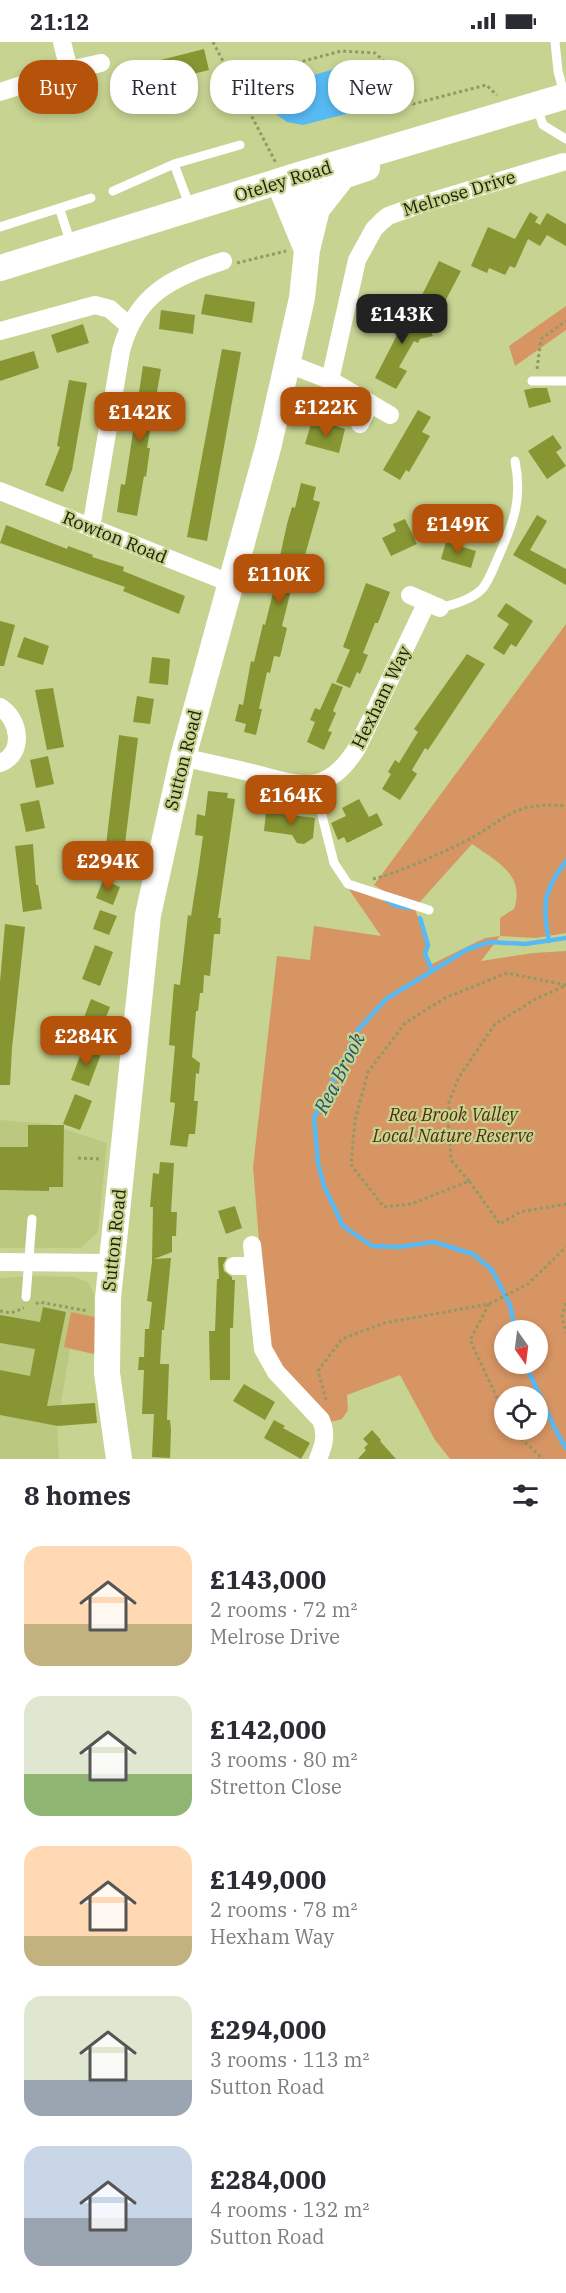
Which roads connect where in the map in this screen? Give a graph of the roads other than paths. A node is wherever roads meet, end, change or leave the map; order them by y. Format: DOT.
graph roads {
  1 [pos="62,42"];
  2 [pos="555,42"];
  3 [pos="66,60"];
  4 [pos="101,63"];
  5 [pos="98,64"];
  6 [pos="18,86"];
  7 [pos="0,92"];
  8 [pos="565,96"];
  9 [pos="536,105"];
  10 [pos="458,128"];
  11 [pos="566,139"];
  12 [pos="240,145"];
  13 [pos="174,164"];
  14 [pos="287,179"];
  15 [pos="551,185"];
  16 [pos="112,191"];
  17 [pos="91,198"];
  18 [pos="191,209"];
  19 [pos="316,209"];
  20 [pos="60,210"];
  21 [pos="0,227"];
  22 [pos="71,246"];
  23 [pos="299,250"];
  24 [pos="223,261"];
  25 [pos="0,268"];
  26 [pos="128,326"];
  27 [pos="0,331"];
  28 [pos="289,364"];
  29 [pos="330,380"];
  30 [pos="534,381"];
  31 [pos="566,381"];
  32 [pos="370,403"];
  33 [pos="390,415"];
  34 [pos="360,424"];
  35 [pos="515,461"];
  36 [pos="0,492"];
  37 [pos="91,528"];
  38 [pos="230,583"];
  39 [pos="425,602"];
  40 [pos="0,707"];
  41 [pos="183,757"];
  42 [pos="0,763"];
  43 [pos="314,784"];
  44 [pos="429,910"];
  45 [pos="32,1219"];
  46 [pos="252,1245"];
  47 [pos="0,1262"];
  48 [pos="30,1262"];
  49 [pos="112,1263"];
  50 [pos="234,1266"];
  51 [pos="254,1266"];
  52 [pos="26,1297"];
  53 [pos="119,1459"];
  54 [pos="318,1459"];
  1 -- 3 [label="street"];
  2 -- 8 [label="lane"];
  4 -- 5 [label="street"];
  6 -- 7 [label="street"];
  8 -- 9 [label="street, Oteley Road"];
  9 -- 10 [label="street, Oteley Road"];
  9 -- 11 [label="lane"];
  10 -- 14 [label="street, Oteley Road"];
  10 -- 19 [label="street"];
  12 -- 13 [label="lane"];
  13 -- 16 [label="lane"];
  13 -- 18 [label="lane"];
  14 -- 18 [label="street, Oteley Road"];
  14 -- 19 [label="street"];
  14 -- 23 [label="street, Sutton Road"];
  15 -- 29 [label="street, Melrose Drive"];
  17 -- 20 [label="lane"];
  18 -- 22 [label="street, Oteley Road"];
  19 -- 23 [label="street, Sutton Road"];
  20 -- 21 [label="lane"];
  20 -- 22 [label="lane"];
  22 -- 25 [label="street, Oteley Road"];
  23 -- 28 [label="street, Sutton Road"];
  24 -- 26 [label="street"];
  26 -- 27 [label="street"];
  26 -- 37 [label="street"];
  28 -- 29 [label="street"];
  28 -- 38 [label="street, Sutton Road"];
  29 -- 32 [label="street"];
  30 -- 31 [label="lane"];
  32 -- 33 [label="street"];
  32 -- 34 [label="street"];
  35 -- 39 [label="lane"];
  36 -- 37 [label="street, Rowton Road"];
  37 -- 38 [label="street, Rowton Road"];
  38 -- 41 [label="street, Sutton Road"];
  39 -- 43 [label="street, Hexham Way"];
  40 -- 42 [label="street"];
  41 -- 43 [label="street"];
  41 -- 49 [label="street, Sutton Road"];
  43 -- 44 [label="lane"];
  45 -- 48 [label="lane"];
  46 -- 51 [label="street"];
  47 -- 48 [label="street"];
  48 -- 49 [label="street"];
  48 -- 52 [label="lane"];
  49 -- 53 [label="street, Sutton Road"];
  50 -- 51 [label="street"];
  51 -- 54 [label="street"];
}
